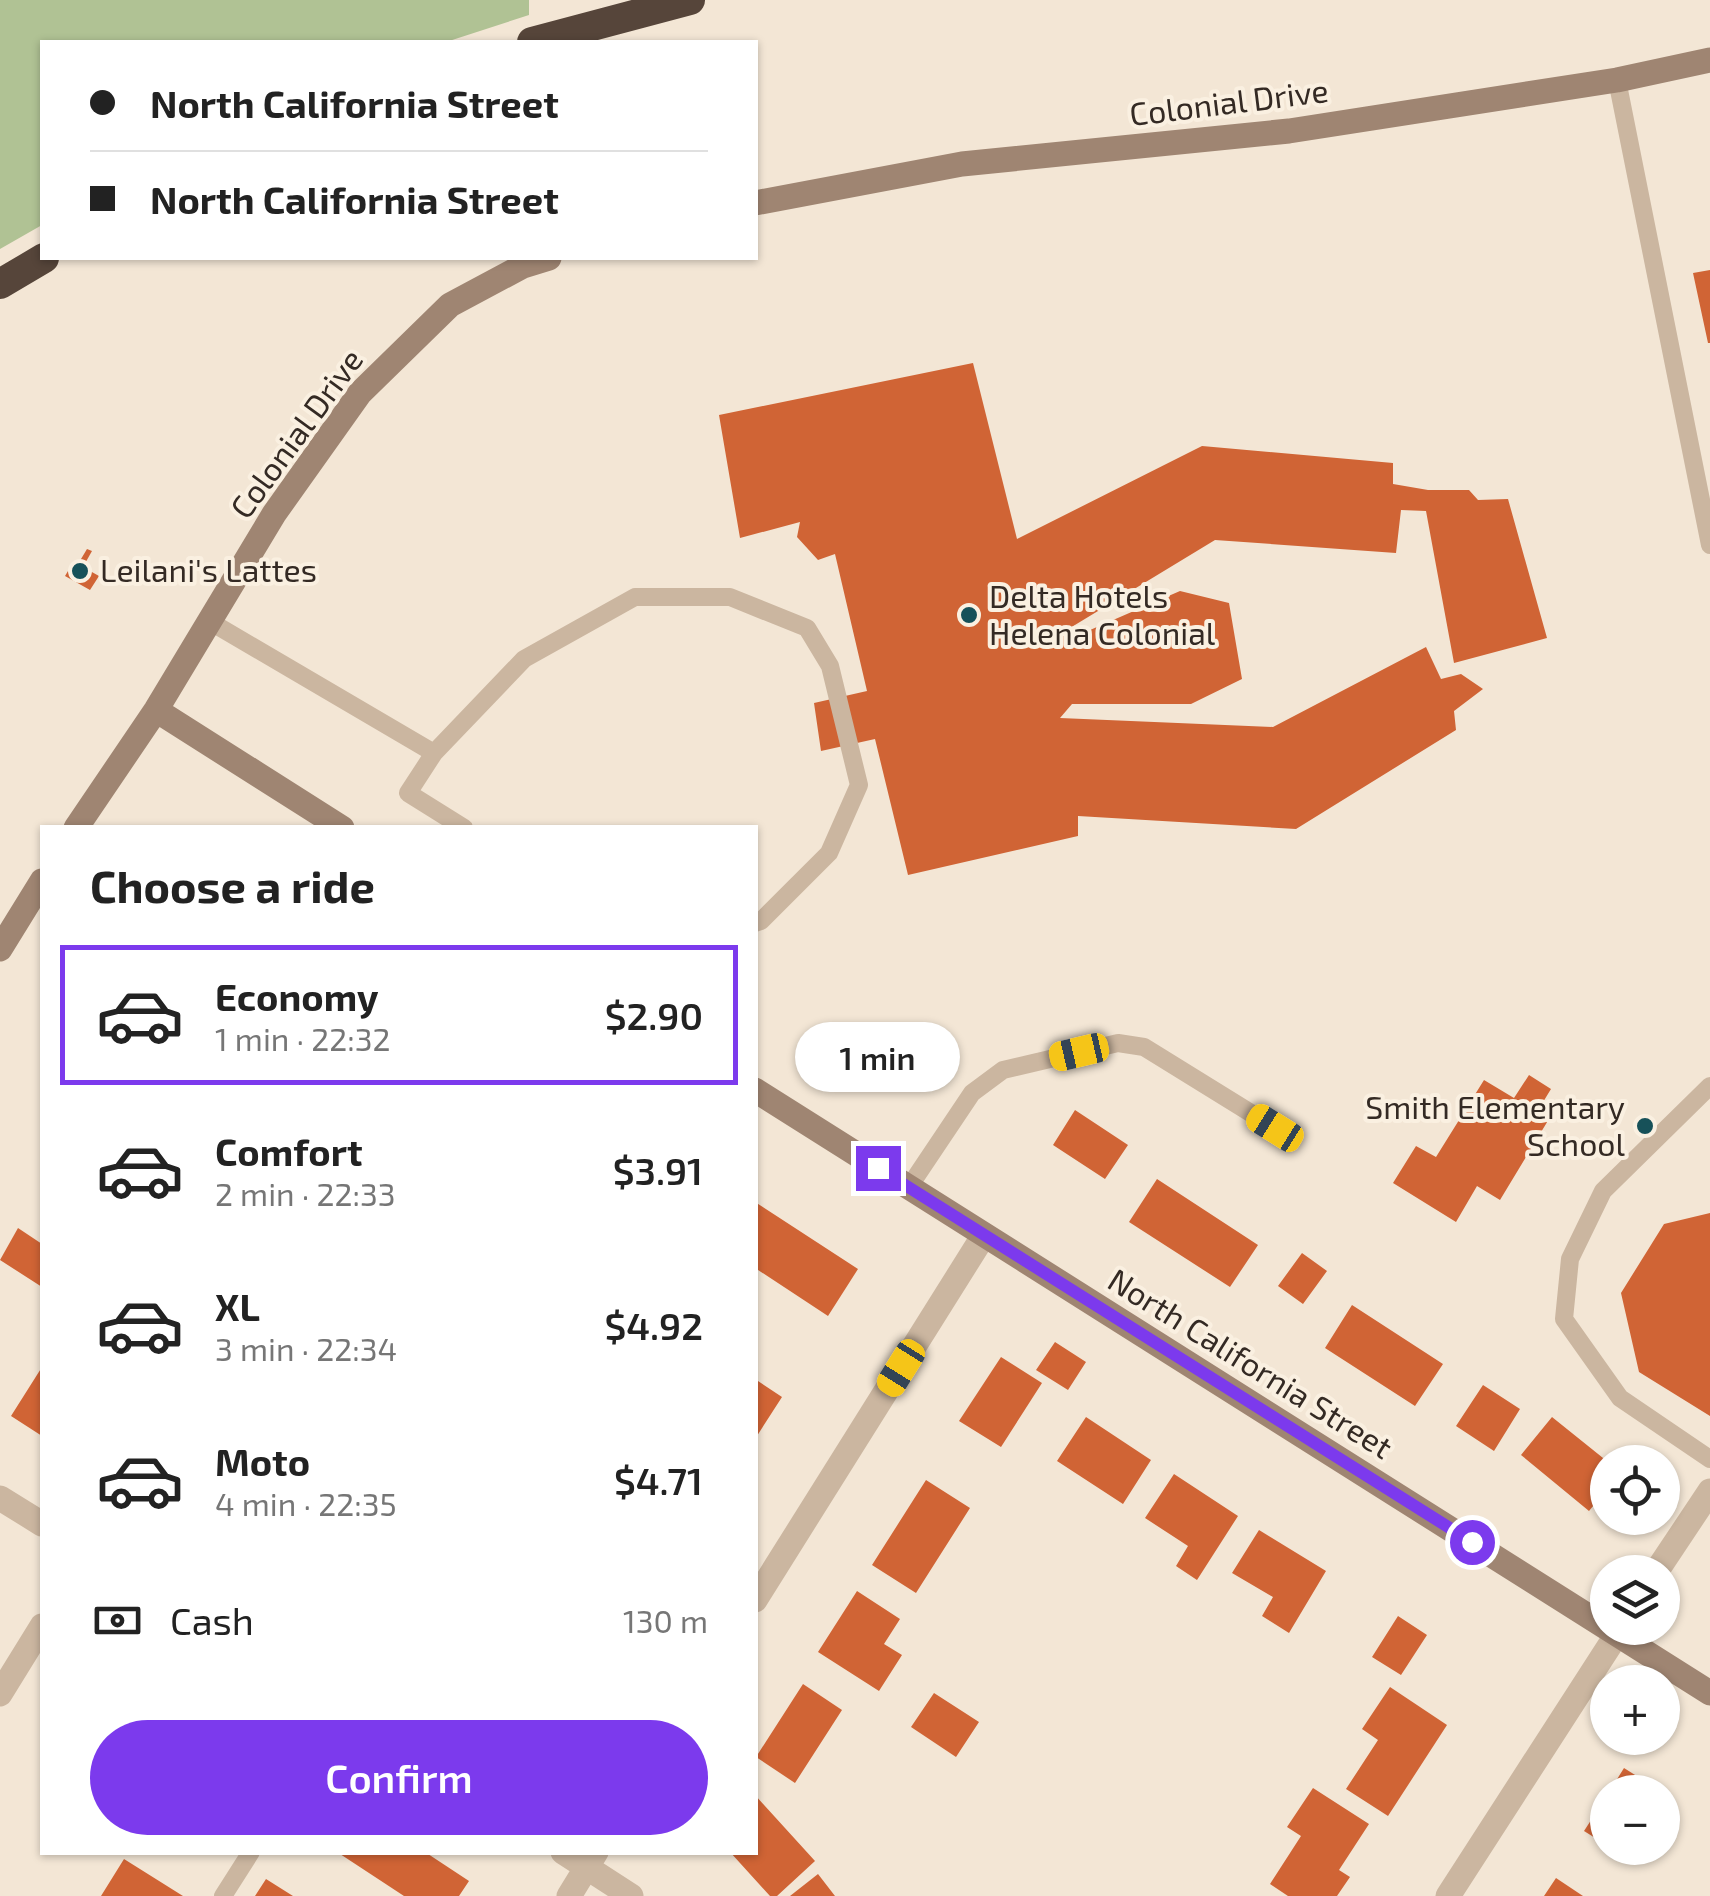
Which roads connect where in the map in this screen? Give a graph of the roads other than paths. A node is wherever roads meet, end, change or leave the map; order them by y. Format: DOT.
graph roads {
  1 [pos="690,0"];
  2 [pos="540,40"];
  3 [pos="1710,60"];
  4 [pos="1617,80"];
  5 [pos="758,202"];
  6 [pos="41,260"];
  7 [pos="542,260"];
  8 [pos="0,284"];
  9 [pos="1710,544"];
  10 [pos="209,621"];
  11 [pos="156,710"];
  12 [pos="434,753"];
  13 [pos="78,825"];
  14 [pos="337,825"];
  15 [pos="459,825"];
  16 [pos="40,884"];
  17 [pos="758,922"];
  18 [pos="0,950"];
  19 [pos="1710,1086"];
  20 [pos="758,1092"];
  21 [pos="1275,1128"];
  22 [pos="909,1188"];
  23 [pos="984,1235"];
  24 [pos="1710,1459"];
  25 [pos="1710,1490"];
  26 [pos="0,1498"];
  27 [pos="40,1523"];
  28 [pos="1667,1555"];
  29 [pos="758,1595"];
  30 [pos="1590,1612"];
  31 [pos="40,1629"];
  32 [pos="1609,1645"];
  33 [pos="1641,1645"];
  34 [pos="1710,1693"];
  35 [pos="0,1694"];
  36 [pos="249,1855"];
  37 [pos="592,1860"];
  38 [pos="223,1896"];
  39 [pos="569,1896"];
  40 [pos="632,1896"];
  41 [pos="1448,1896"];
  1 -- 2 [label="highway"];
  3 -- 4 [label="main road, Colonial Drive"];
  4 -- 5 [label="main road, Colonial Drive"];
  4 -- 9 [label="lane"];
  6 -- 8 [label="highway"];
  7 -- 10 [label="main road, Colonial Drive"];
  10 -- 11 [label="main road, Colonial Drive"];
  10 -- 12 [label="lane"];
  11 -- 13 [label="main road, Colonial Drive"];
  11 -- 14 [label="main road"];
  12 -- 15 [label="lane"];
  12 -- 17 [label="lane"];
  16 -- 18 [label="main road"];
  19 -- 24 [label="lane"];
  20 -- 22 [label="main road, North California Street"];
  21 -- 22 [label="lane"];
  22 -- 23 [label="main road, North California Street"];
  23 -- 29 [label="street"];
  23 -- 30 [label="main road, North California Street"];
  25 -- 28 [label="street"];
  26 -- 27 [label="street"];
  31 -- 35 [label="street"];
  32 -- 41 [label="street"];
  33 -- 34 [label="main road, North California Street"];
  36 -- 38 [label="lane"];
  37 -- 39 [label="street"];
  37 -- 40 [label="street"];
}
